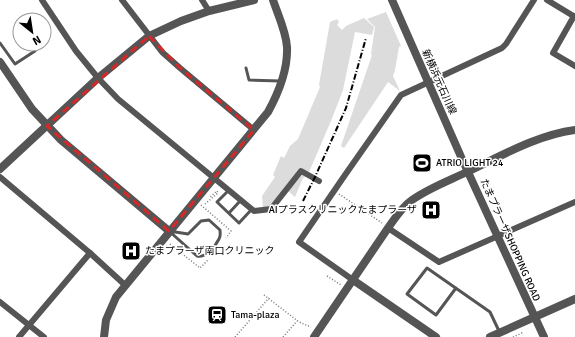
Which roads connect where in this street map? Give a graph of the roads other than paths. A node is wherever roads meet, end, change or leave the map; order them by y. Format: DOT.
graph roads {
  1 [pos="42,0"];
  2 [pos="122,0"];
  3 [pos="202,0"];
  4 [pos="254,0"];
  5 [pos="273,0"];
  6 [pos="392,0"];
  7 [pos="534,0"];
  8 [pos="547,0"];
  9 [pos="209,11"];
  10 [pos="574,16"];
  11 [pos="149,36"];
  12 [pos="0,43"];
  13 [pos="33,52"];
  14 [pos="0,62"];
  15 [pos="575,66"];
  16 [pos="246,68"];
  17 [pos="98,78"];
  18 [pos="282,81"];
  19 [pos="428,82"];
  20 [pos="47,126"];
  21 [pos="254,130"];
  22 [pos="575,130"];
  23 [pos="0,169"];
  24 [pos="468,171"];
  25 [pos="0,177"];
  26 [pos="214,177"];
  27 [pos="319,181"];
  28 [pos="229,190"];
  29 [pos="241,200"];
  30 [pos="575,202"];
  31 [pos="252,209"];
  32 [pos="229,213"];
  33 [pos="385,226"];
  34 [pos="170,231"];
  35 [pos="498,236"];
  36 [pos="90,253"];
  37 [pos="353,280"];
  38 [pos="125,285"];
  39 [pos="456,288"];
  40 [pos="575,299"];
  41 [pos="0,302"];
  42 [pos="29,326"];
  43 [pos="500,333"];
  44 [pos="19,337"];
  45 [pos="44,337"];
  46 [pos="104,337"];
  47 [pos="314,337"];
  48 [pos="436,337"];
  49 [pos="490,337"];
  50 [pos="544,337"];
  1 -- 17 [label="street"];
  2 -- 11 [label="street"];
  3 -- 9 [label="street"];
  4 -- 9 [label="street"];
  5 -- 18 [label="street"];
  6 -- 19 [label="street, 新横浜元石川線"];
  7 -- 19 [label="street"];
  8 -- 10 [label="street"];
  9 -- 11 [label="street"];
  10 -- 15 [label="street"];
  11 -- 17 [label="street"];
  11 -- 21 [label="street"];
  12 -- 13 [label="lane"];
  14 -- 20 [label="street"];
  16 -- 18 [label="lane"];
  17 -- 20 [label="street"];
  17 -- 26 [label="street"];
  18 -- 21 [label="street"];
  19 -- 24 [label="street, 新横浜元石川線"];
  19 -- 37 [label="street"];
  20 -- 23 [label="street"];
  20 -- 34 [label="street"];
  21 -- 26 [label="street"];
  22 -- 24 [label="street, たまプラーザSHOPPING ROAD"];
  24 -- 33 [label="street, たまプラーザSHOPPING ROAD"];
  24 -- 35 [label="street, たまプラーザSHOPPING ROAD"];
  25 -- 36 [label="street"];
  26 -- 28 [label="street"];
  26 -- 34 [label="street"];
  27 -- 31 [label="street"];
  28 -- 29 [label="street"];
  28 -- 32 [label="lane"];
  29 -- 31 [label="street"];
  29 -- 32 [label="lane"];
  30 -- 35 [label="street"];
  31 -- 32 [label="lane"];
  33 -- 35 [label="street"];
  33 -- 37 [label="street, たまプラーザSHOPPING ROAD"];
  34 -- 34 [label="lane"];
  34 -- 38 [label="street"];
  35 -- 50 [label="street, たまプラーザSHOPPING ROAD"];
  36 -- 38 [label="street"];
  36 -- 42 [label="street"];
  37 -- 47 [label="street, たまプラーザSHOPPING ROAD"];
  37 -- 48 [label="street"];
  38 -- 46 [label="street"];
  39 -- 39 [label="lane"];
  39 -- 43 [label="lane"];
  40 -- 43 [label="street, たまプラーザSHOPPING ROAD"];
  41 -- 42 [label="street"];
  42 -- 44 [label="street"];
  42 -- 45 [label="street"];
  43 -- 49 [label="street, たまプラーザSHOPPING ROAD"];
}
